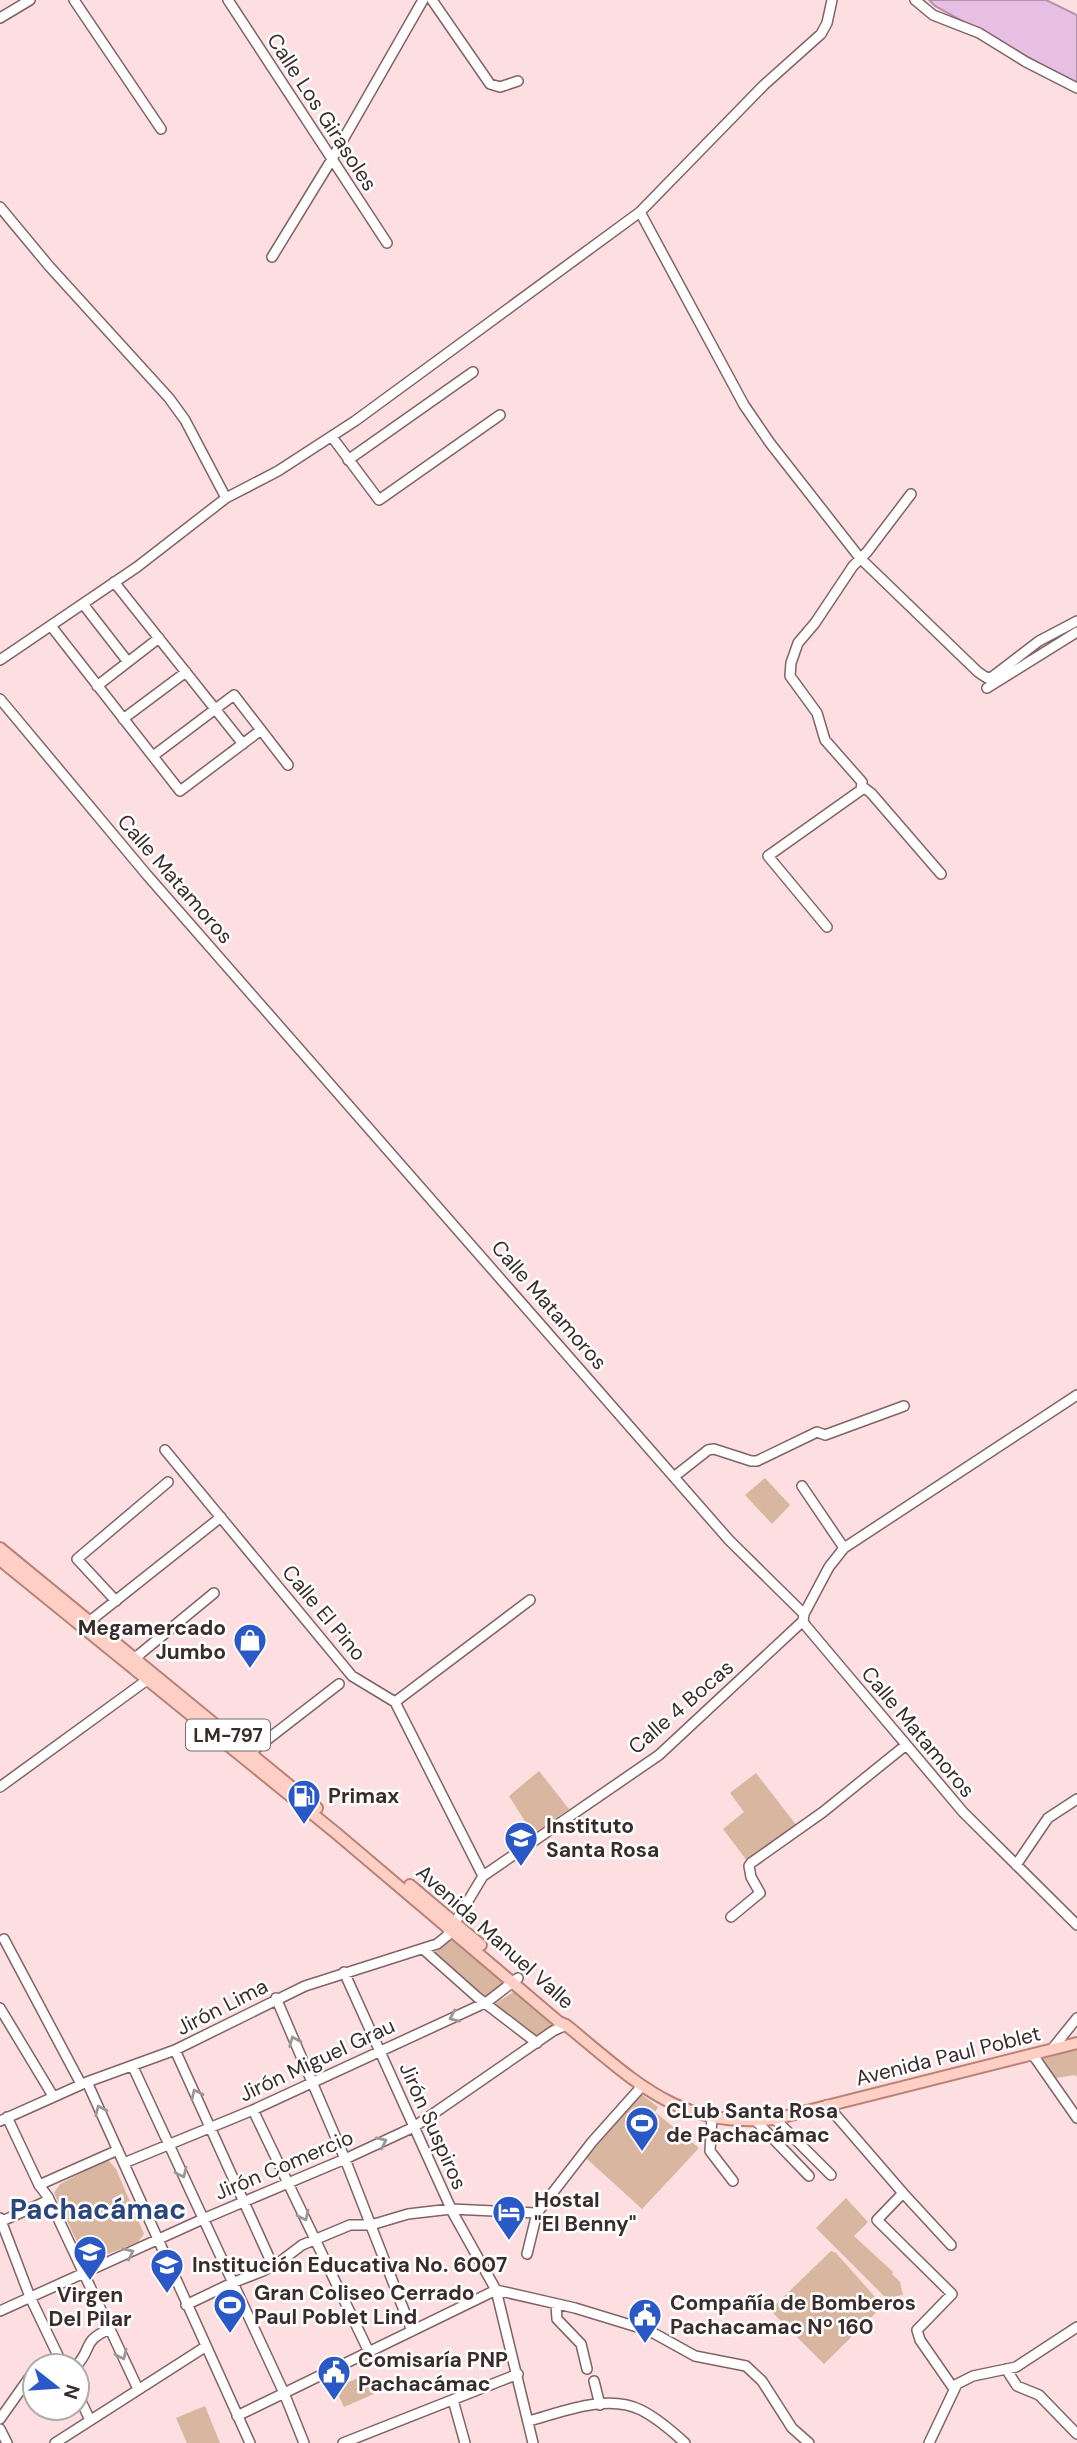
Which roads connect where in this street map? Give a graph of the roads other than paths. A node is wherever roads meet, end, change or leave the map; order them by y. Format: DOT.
graph roads {
  1 [pos="30,0"];
  2 [pos="74,0"];
  3 [pos="228,0"];
  4 [pos="423,0"];
  5 [pos="432,0"];
  6 [pos="832,0"];
  7 [pos="915,0"];
  8 [pos="0,18"];
  9 [pos="518,81"];
  10 [pos="1077,89"];
  11 [pos="161,129"];
  12 [pos="332,159"];
  13 [pos="0,206"];
  14 [pos="640,212"];
  15 [pos="387,243"];
  16 [pos="272,257"];
  17 [pos="473,372"];
  18 [pos="500,415"];
  19 [pos="332,437"];
  20 [pos="348,460"];
  21 [pos="911,494"];
  22 [pos="226,498"];
  23 [pos="860,558"];
  24 [pos="114,583"];
  25 [pos="83,604"];
  26 [pos="1077,621"];
  27 [pos="51,626"];
  28 [pos="1077,632"];
  29 [pos="159,638"];
  30 [pos="0,660"];
  31 [pos="128,662"];
  32 [pos="186,672"];
  33 [pos="97,686"];
  34 [pos="987,688"];
  35 [pos="0,699"];
  36 [pos="215,709"];
  37 [pos="124,719"];
  38 [pos="261,730"];
  39 [pos="243,744"];
  40 [pos="153,756"];
  41 [pos="288,765"];
  42 [pos="863,787"];
  43 [pos="940,874"];
  44 [pos="827,927"];
  45 [pos="1077,1395"];
  46 [pos="904,1406"];
  47 [pos="166,1450"];
  48 [pos="675,1476"];
  49 [pos="168,1482"];
  50 [pos="802,1486"];
  51 [pos="221,1517"];
  52 [pos="0,1548"];
  53 [pos="844,1548"];
  54 [pos="0,1560"];
  55 [pos="23,1572"];
  56 [pos="214,1593"];
  57 [pos="530,1600"];
  58 [pos="116,1601"];
  59 [pos="803,1617"];
  60 [pos="90,1621"];
  61 [pos="135,1658"];
  62 [pos="147,1680"];
  63 [pos="339,1684"];
  64 [pos="395,1702"];
  65 [pos="906,1745"];
  66 [pos="247,1756"];
  67 [pos="0,1787"];
  68 [pos="1077,1799"];
  69 [pos="1016,1865"];
  70 [pos="483,1876"];
  71 [pos="731,1917"];
  72 [pos="452,1925"];
  73 [pos="1077,1925"];
  74 [pos="4,1940"];
  75 [pos="423,1949"];
  76 [pos="344,1972"];
  77 [pos="515,1980"];
  78 [pos="276,1998"];
  79 [pos="485,2003"];
  80 [pos="0,2008"];
  81 [pos="1077,2018"];
  82 [pos="566,2025"];
  83 [pos="537,2043"];
  84 [pos="1077,2043"];
  85 [pos="175,2050"];
  86 [pos="381,2050"];
  87 [pos="1051,2050"];
  88 [pos="1033,2055"];
  89 [pos="133,2067"];
  90 [pos="311,2082"];
  91 [pos="84,2083"];
  92 [pos="642,2086"];
  93 [pos="53,2096"];
  94 [pos="827,2105"];
  95 [pos="253,2110"];
  96 [pos="712,2117"];
  97 [pos="1077,2118"];
  98 [pos="3,2119"];
  99 [pos="775,2119"];
  100 [pos="756,2121"];
  101 [pos="211,2126"];
  102 [pos="414,2127"];
  103 [pos="169,2144"];
  104 [pos="118,2150"];
  105 [pos="345,2159"];
  106 [pos="124,2163"];
  107 [pos="831,2175"];
  108 [pos="809,2176"];
  109 [pos="733,2181"];
  110 [pos="288,2183"];
  111 [pos="39,2185"];
  112 [pos="903,2193"];
  113 [pos="49,2200"];
  114 [pos="244,2201"];
  115 [pos="451,2209"];
  116 [pos="537,2213"];
  117 [pos="203,2219"];
  118 [pos="0,2220"];
  119 [pos="371,2225"];
  120 [pos="315,2239"];
  121 [pos="158,2240"];
  122 [pos="951,2245"];
  123 [pos="527,2254"];
  124 [pos="273,2266"];
  125 [pos="84,2274"];
  126 [pos="232,2283"];
  127 [pos="496,2290"];
  128 [pos="30,2297"];
  129 [pos="556,2304"];
  130 [pos="186,2305"];
  131 [pos="0,2311"];
  132 [pos="1077,2327"];
  133 [pos="110,2329"];
  134 [pos="412,2331"];
  135 [pos="205,2347"];
  136 [pos="54,2352"];
  137 [pos="86,2352"];
  138 [pos="369,2352"];
  139 [pos="587,2368"];
  140 [pos="1006,2369"];
  141 [pos="518,2374"];
  142 [pos="594,2381"];
  143 [pos="138,2389"];
  144 [pos="954,2389"];
  145 [pos="21,2390"];
  146 [pos="284,2393"];
  147 [pos="453,2400"];
  148 [pos="600,2405"];
  149 [pos="237,2416"];
  150 [pos="0,2419"];
  151 [pos="91,2419"];
  152 [pos="529,2421"];
  153 [pos="87,2422"];
  154 [pos="0,2429"];
  155 [pos="1077,2434"];
  156 [pos="364,2439"];
  157 [pos="58,2442"];
  158 [pos="7,2443"];
  159 [pos="250,2443"];
  160 [pos="304,2443"];
  161 [pos="342,2443"];
  162 [pos="465,2443"];
  163 [pos="533,2443"];
  164 [pos="685,2443"];
  165 [pos="809,2443"];
  166 [pos="929,2443"];
  1 -- 8 [label="street"];
  2 -- 11 [label="street"];
  3 -- 12 [label="street, Calle Los Girasoles"];
  4 -- 12 [label="street"];
  5 -- 9 [label="street"];
  6 -- 14 [label="street"];
  7 -- 10 [label="street"];
  12 -- 15 [label="street, Calle Los Girasoles"];
  12 -- 16 [label="street"];
  13 -- 22 [label="street"];
  14 -- 19 [label="street"];
  14 -- 23 [label="street"];
  17 -- 20 [label="street"];
  18 -- 20 [label="street"];
  19 -- 20 [label="street"];
  19 -- 22 [label="street"];
  21 -- 23 [label="street"];
  22 -- 24 [label="street"];
  23 -- 26 [label="street"];
  23 -- 42 [label="street"];
  24 -- 25 [label="street"];
  24 -- 29 [label="street"];
  25 -- 27 [label="street"];
  25 -- 31 [label="street"];
  27 -- 30 [label="street"];
  27 -- 33 [label="street"];
  28 -- 34 [label="street"];
  29 -- 31 [label="street"];
  29 -- 32 [label="street"];
  31 -- 33 [label="street"];
  32 -- 36 [label="street"];
  32 -- 37 [label="street"];
  33 -- 37 [label="street"];
  35 -- 48 [label="street, Calle Matamoros"];
  36 -- 38 [label="street"];
  36 -- 39 [label="street"];
  36 -- 40 [label="street"];
  37 -- 40 [label="street"];
  38 -- 39 [label="street"];
  38 -- 41 [label="street"];
  39 -- 40 [label="street"];
  42 -- 43 [label="street"];
  42 -- 44 [label="street"];
  45 -- 53 [label="street, Calle 4 Bocas"];
  46 -- 48 [label="street"];
  47 -- 51 [label="street, Calle El Pino"];
  48 -- 59 [label="street, Calle Matamoros"];
  49 -- 58 [label="street"];
  50 -- 53 [label="street"];
  51 -- 58 [label="street"];
  51 -- 64 [label="street, Calle El Pino"];
  52 -- 55 [label="main road, Avenida Manuel Valle / LM-797"];
  53 -- 59 [label="street, Calle 4 Bocas"];
  54 -- 55 [label="main road, Avenida Manuel Valle / LM-797"];
  55 -- 60 [label="main road, Avenida Manuel Valle / LM-797"];
  55 -- 62 [label="main road, Avenida Manuel Valle / LM-797"];
  56 -- 61 [label="street"];
  57 -- 64 [label="street"];
  58 -- 60 [label="street"];
  59 -- 65 [label="street, Calle Matamoros"];
  59 -- 70 [label="street, Calle 4 Bocas"];
  60 -- 61 [label="main road, Avenida Manuel Valle / LM-797"];
  61 -- 66 [label="main road, Avenida Manuel Valle / LM-797"];
  62 -- 66 [label="main road, Avenida Manuel Valle / LM-797"];
  62 -- 67 [label="street"];
  63 -- 66 [label="street"];
  64 -- 70 [label="street"];
  65 -- 69 [label="street, Calle Matamoros"];
  65 -- 71 [label="street"];
  66 -- 72 [label="main road, Avenida Manuel Valle / LM-797"];
  68 -- 69 [label="street"];
  69 -- 73 [label="street, Calle Matamoros"];
  70 -- 72 [label="street, Calle 4 Bocas"];
  72 -- 75 [label="street, Jirón Lima"];
  72 -- 77 [label="main road, Avenida Manuel Valle / LM-797"];
  74 -- 91 [label="street"];
  75 -- 76 [label="street, Jirón Lima"];
  75 -- 79 [label="street"];
  76 -- 78 [label="street, Jirón Lima"];
  76 -- 86 [label="street, Jirón Suspiros"];
  77 -- 79 [label="street, Jirón Miguel Grau"];
  77 -- 82 [label="main road, Avenida Manuel Valle / LM-797"];
  78 -- 85 [label="street, Jirón Lima"];
  90 -- 78 [label="street, one-way"];
  79 -- 83 [label="street"];
  79 -- 86 [label="street, Jirón Miguel Grau, one-way"];
  80 -- 93 [label="street"];
  81 -- 87 [label="street"];
  82 -- 83 [label="street, Jirón Comercio"];
  82 -- 92 [label="main road, Avenida Paul Poblet / LM-797"];
  83 -- 102 [label="street, Jirón Comercio"];
  84 -- 87 [label="main road, Avenida Paul Poblet / LM-797"];
  85 -- 89 [label="street, Jirón Lima"];
  101 -- 85 [label="street, one-way"];
  86 -- 90 [label="street, Jirón Miguel Grau"];
  86 -- 102 [label="street, Jirón Suspiros"];
  87 -- 88 [label="main road, Avenida Paul Poblet / LM-797"];
  88 -- 94 [label="main road, Avenida Paul Poblet / LM-797"];
  88 -- 97 [label="street"];
  89 -- 91 [label="street, Jirón Lima"];
  89 -- 103 [label="street"];
  90 -- 95 [label="street, Jirón Miguel Grau"];
  90 -- 105 [label="street"];
  91 -- 93 [label="street, Jirón Lima"];
  104 -- 91 [label="street, one-way"];
  92 -- 96 [label="main road, Avenida Paul Poblet / LM-797"];
  92 -- 116 [label="street"];
  93 -- 98 [label="street, Jirón Lima"];
  94 -- 99 [label="main road, Avenida Paul Poblet / LM-797"];
  94 -- 112 [label="street"];
  95 -- 101 [label="street, Jirón Miguel Grau"];
  95 -- 110 [label="street"];
  96 -- 100 [label="main road, Avenida Paul Poblet / LM-797"];
  96 -- 109 [label="street"];
  98 -- 111 [label="street"];
  99 -- 100 [label="main road, Avenida Paul Poblet / LM-797"];
  99 -- 107 [label="street"];
  100 -- 108 [label="street"];
  101 -- 103 [label="street, Jirón Miguel Grau"];
  101 -- 114 [label="street"];
  105 -- 102 [label="street, Jirón Comercio, one-way"];
  102 -- 115 [label="street, Jirón Suspiros"];
  103 -- 106 [label="street, Jirón Miguel Grau"];
  103 -- 117 [label="street, one-way"];
  104 -- 106 [label="street"];
  104 -- 111 [label="street"];
  105 -- 110 [label="street, Jirón Comercio"];
  105 -- 119 [label="street"];
  106 -- 121 [label="street"];
  110 -- 114 [label="street, Jirón Comercio"];
  110 -- 120 [label="street, one-way"];
  111 -- 113 [label="street"];
  112 -- 122 [label="street"];
  112 -- 144 [label="street"];
  113 -- 118 [label="street"];
  113 -- 125 [label="street"];
  114 -- 117 [label="street, Jirón Comercio"];
  114 -- 124 [label="street"];
  115 -- 116 [label="street"];
  115 -- 119 [label="street"];
  115 -- 127 [label="street, Jirón Suspiros"];
  116 -- 123 [label="street"];
  117 -- 121 [label="street, Jirón Comercio"];
  117 -- 126 [label="street"];
  118 -- 128 [label="street"];
  119 -- 120 [label="street"];
  119 -- 134 [label="street"];
  120 -- 124 [label="street"];
  120 -- 138 [label="street"];
  125 -- 121 [label="street, Jirón Comercio, one-way"];
  121 -- 130 [label="street"];
  124 -- 126 [label="street"];
  125 -- 128 [label="street, Jirón Comercio"];
  125 -- 133 [label="street"];
  126 -- 130 [label="street"];
  126 -- 146 [label="street"];
  127 -- 129 [label="street"];
  127 -- 134 [label="street"];
  127 -- 141 [label="street, Jirón Suspiros"];
  128 -- 131 [label="street, Jirón Comercio"];
  128 -- 136 [label="street"];
  129 -- 139 [label="street"];
  129 -- 165 [label="street"];
  130 -- 135 [label="street"];
  132 -- 140 [label="street"];
  133 -- 137 [label="street"];
  133 -- 143 [label="street, one-way"];
  134 -- 138 [label="street"];
  135 -- 143 [label="street"];
  135 -- 149 [label="street"];
  138 -- 146 [label="street"];
  140 -- 144 [label="street"];
  140 -- 155 [label="street"];
  141 -- 147 [label="street"];
  141 -- 152 [label="street, Jirón Suspiros"];
  142 -- 148 [label="street"];
  143 -- 151 [label="street"];
  144 -- 166 [label="street"];
  145 -- 150 [label="street"];
  146 -- 149 [label="street"];
  146 -- 160 [label="street"];
  147 -- 156 [label="street"];
  147 -- 162 [label="street"];
  148 -- 152 [label="street"];
  148 -- 164 [label="street"];
  149 -- 159 [label="street"];
  152 -- 163 [label="street, Jirón Suspiros"];
  153 -- 157 [label="street"];
  154 -- 158 [label="street"];
  156 -- 161 [label="street"];
}
